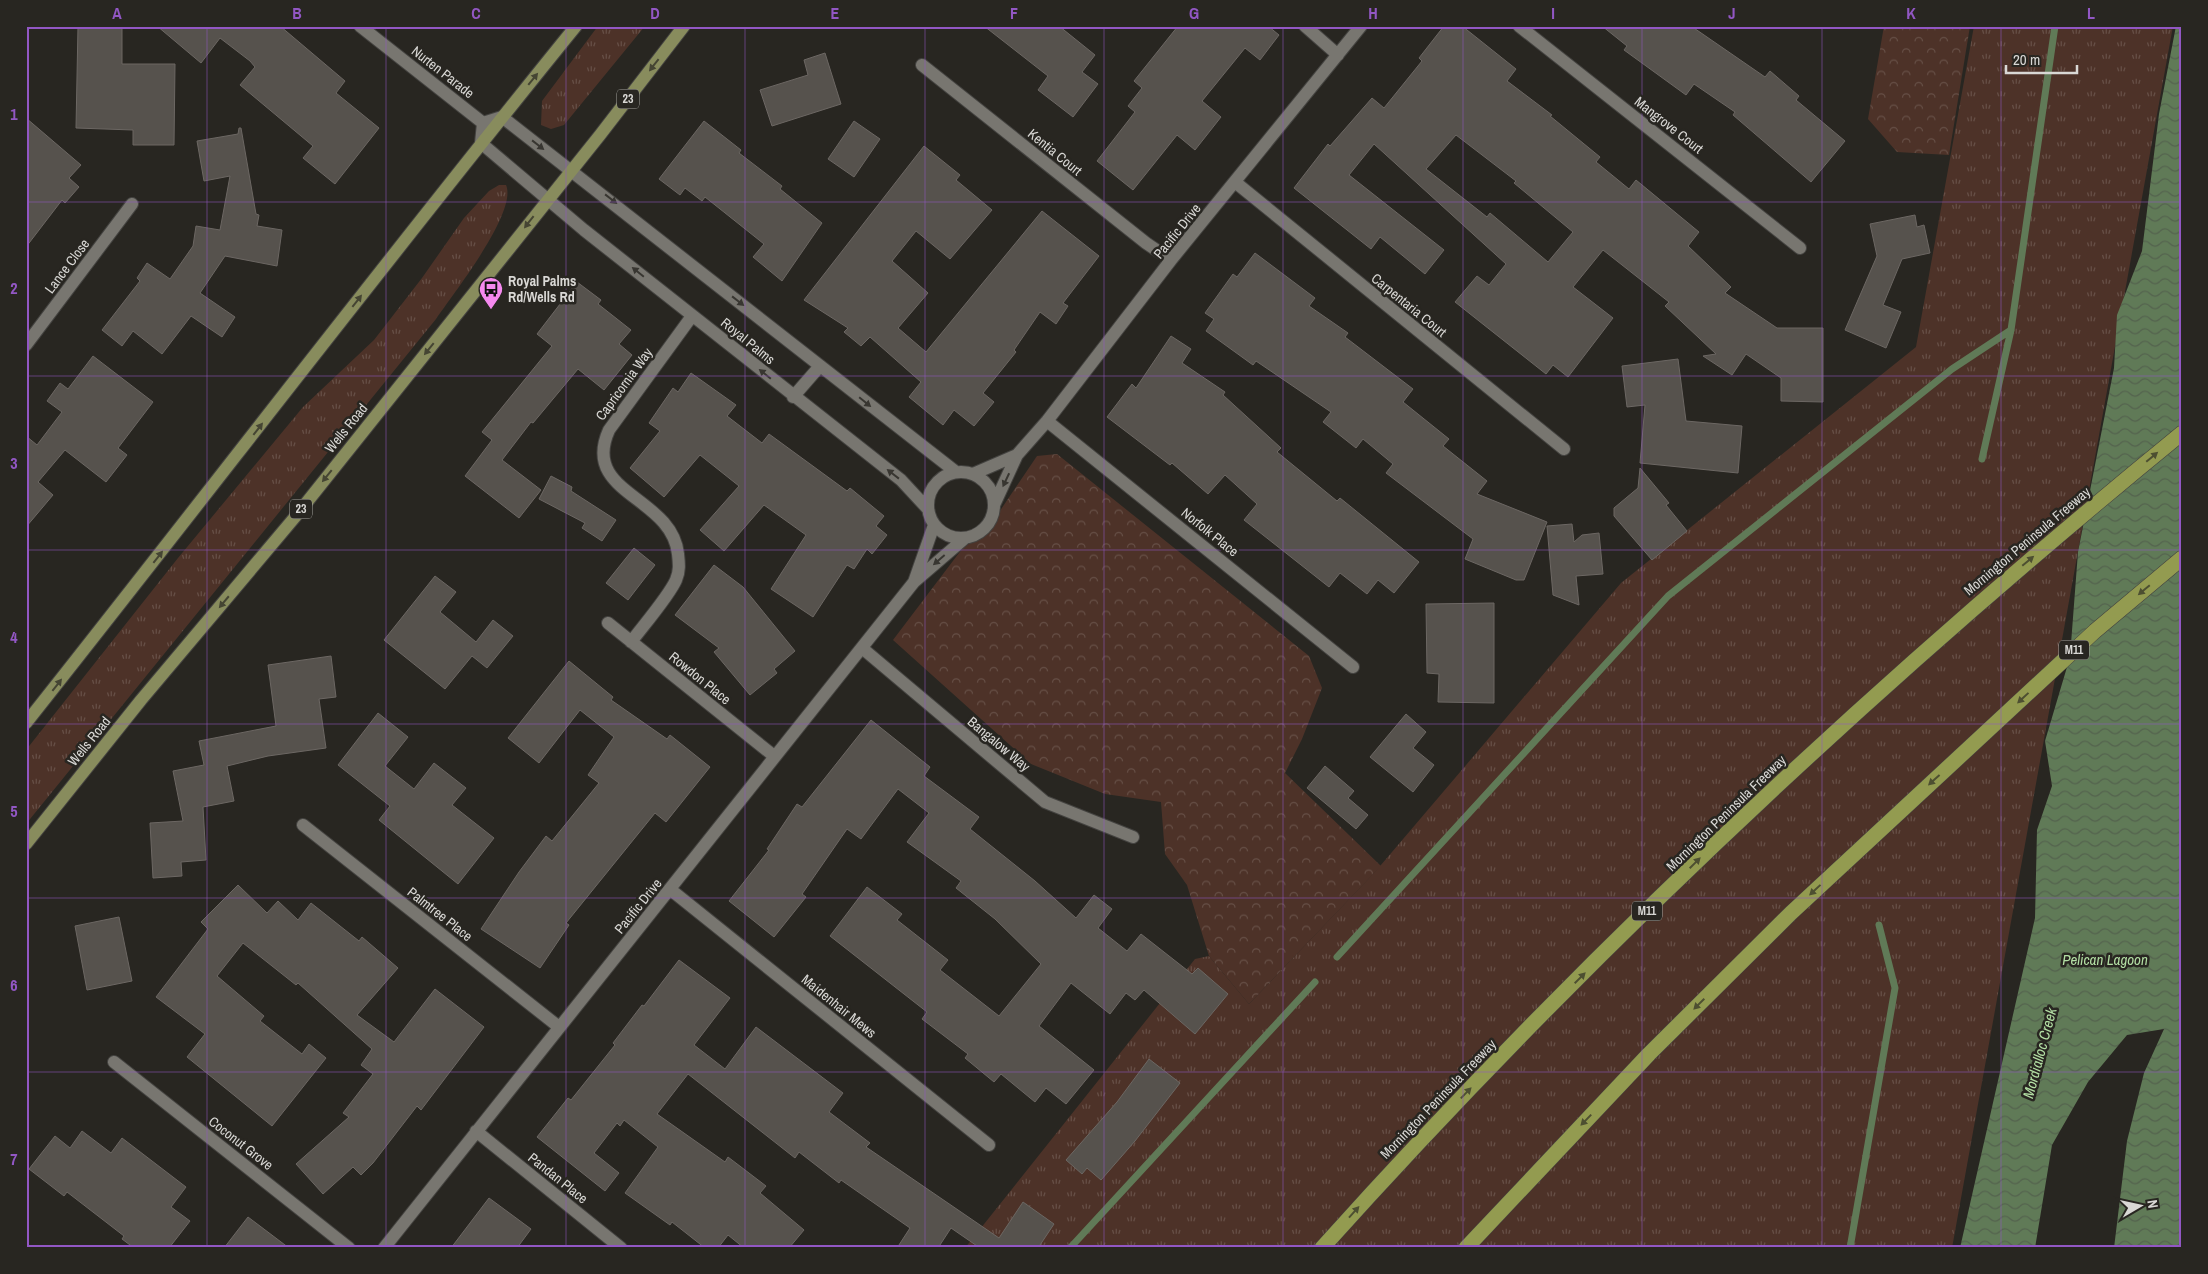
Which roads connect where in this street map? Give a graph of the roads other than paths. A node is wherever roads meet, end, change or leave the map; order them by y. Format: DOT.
graph roads {
  1 [pos="360,26"];
  2 [pos="576,26"];
  3 [pos="684,26"];
  4 [pos="1305,26"];
  5 [pos="1361,26"];
  6 [pos="1519,26"];
  7 [pos="1338,55"];
  8 [pos="922,65"];
  9 [pos="502,117"];
  10 [pos="483,123"];
  11 [pos="481,143"];
  12 [pos="571,171"];
  13 [pos="1235,182"];
  14 [pos="548,200"];
  15 [pos="132,204"];
  16 [pos="1800,248"];
  17 [pos="1172,260"];
  18 [pos="692,316"];
  19 [pos="26,345"];
  20 [pos="820,366"];
  21 [pos="794,397"];
  22 [pos="1047,421"];
  23 [pos="2182,433"];
  24 [pos="1564,449"];
  25 [pos="1017,455"];
  26 [pos="956,472"];
  27 [pos="973,474"];
  28 [pos="994,505"];
  29 [pos="927,508"];
  30 [pos="934,525"];
  31 [pos="964,539"];
  32 [pos="2182,558"];
  33 [pos="914,582"];
  34 [pos="608,623"];
  35 [pos="631,642"];
  36 [pos="862,648"];
  37 [pos="1353,667"];
  38 [pos="26,723"];
  39 [pos="774,756"];
  40 [pos="303,825"];
  41 [pos="1133,837"];
  42 [pos="26,844"];
  43 [pos="670,890"];
  44 [pos="559,1027"];
  45 [pos="114,1062"];
  46 [pos="476,1131"];
  47 [pos="989,1145"];
  48 [pos="349,1248"];
  49 [pos="384,1248"];
  50 [pos="621,1248"];
  51 [pos="1322,1248"];
  52 [pos="1466,1248"];
  1 -- 10 [label="street, Nurten Parade"];
  9 -- 2 [label="main road, one-way"];
  3 -- 12 [label="main road, Wells Road / 23, one-way"];
  4 -- 7 [label="street"];
  5 -- 7 [label="street, Pacific Drive"];
  6 -- 16 [label="street, Mangrove Court"];
  7 -- 13 [label="street, Pacific Drive"];
  8 -- 17 [label="street, Kentia Court"];
  9 -- 10 [label="street"];
  9 -- 11 [label="main road"];
  9 -- 12 [label="street, one-way"];
  10 -- 11 [label="street"];
  11 -- 14 [label="street"];
  38 -- 11 [label="main road, one-way"];
  12 -- 14 [label="main road, Wells Road / 23"];
  12 -- 20 [label="street, Royal Palms, one-way"];
  13 -- 17 [label="street, Pacific Drive"];
  13 -- 24 [label="street, Carpentaria Court"];
  18 -- 14 [label="street, Royal Palms, one-way"];
  14 -- 42 [label="main road, Wells Road / 23, one-way"];
  15 -- 19 [label="street, Lance Close"];
  17 -- 22 [label="street, Pacific Drive"];
  21 -- 18 [label="street, Royal Palms, one-way"];
  18 -- 35 [label="street, Capricornia Way"];
  20 -- 21 [label="street"];
  20 -- 26 [label="street, Royal Palms, one-way"];
  29 -- 21 [label="street, Royal Palms, one-way"];
  22 -- 25 [label="street, Pacific Drive"];
  22 -- 37 [label="street, Norfolk Place"];
  51 -- 23 [label="highway, Mornington Peninsula Freeway / M11, one-way"];
  25 -- 27 [label="street, Pacific Drive"];
  25 -- 28 [label="street, Pacific Drive, one-way"];
  26 -- 27 [label="street"];
  26 -- 29 [label="street"];
  27 -- 28 [label="street"];
  28 -- 31 [label="street"];
  29 -- 30 [label="street"];
  30 -- 31 [label="street"];
  30 -- 33 [label="street, Pacific Drive"];
  31 -- 33 [label="street, Pacific Drive, one-way"];
  32 -- 52 [label="highway, M11, one-way"];
  33 -- 36 [label="street, Pacific Drive"];
  34 -- 35 [label="street, Rowdon Place"];
  35 -- 39 [label="street, Rowdon Place"];
  36 -- 39 [label="street, Pacific Drive"];
  36 -- 41 [label="street, Bangalow Way"];
  39 -- 43 [label="street, Pacific Drive"];
  40 -- 44 [label="street, Palmtree Place"];
  43 -- 44 [label="street, Pacific Drive"];
  43 -- 47 [label="street, Maidenhair Mews"];
  44 -- 46 [label="street, Pacific Drive"];
  45 -- 48 [label="street, Coconut Grove"];
  46 -- 49 [label="street, Pacific Drive"];
  46 -- 50 [label="street, Pandan Place"];
}
